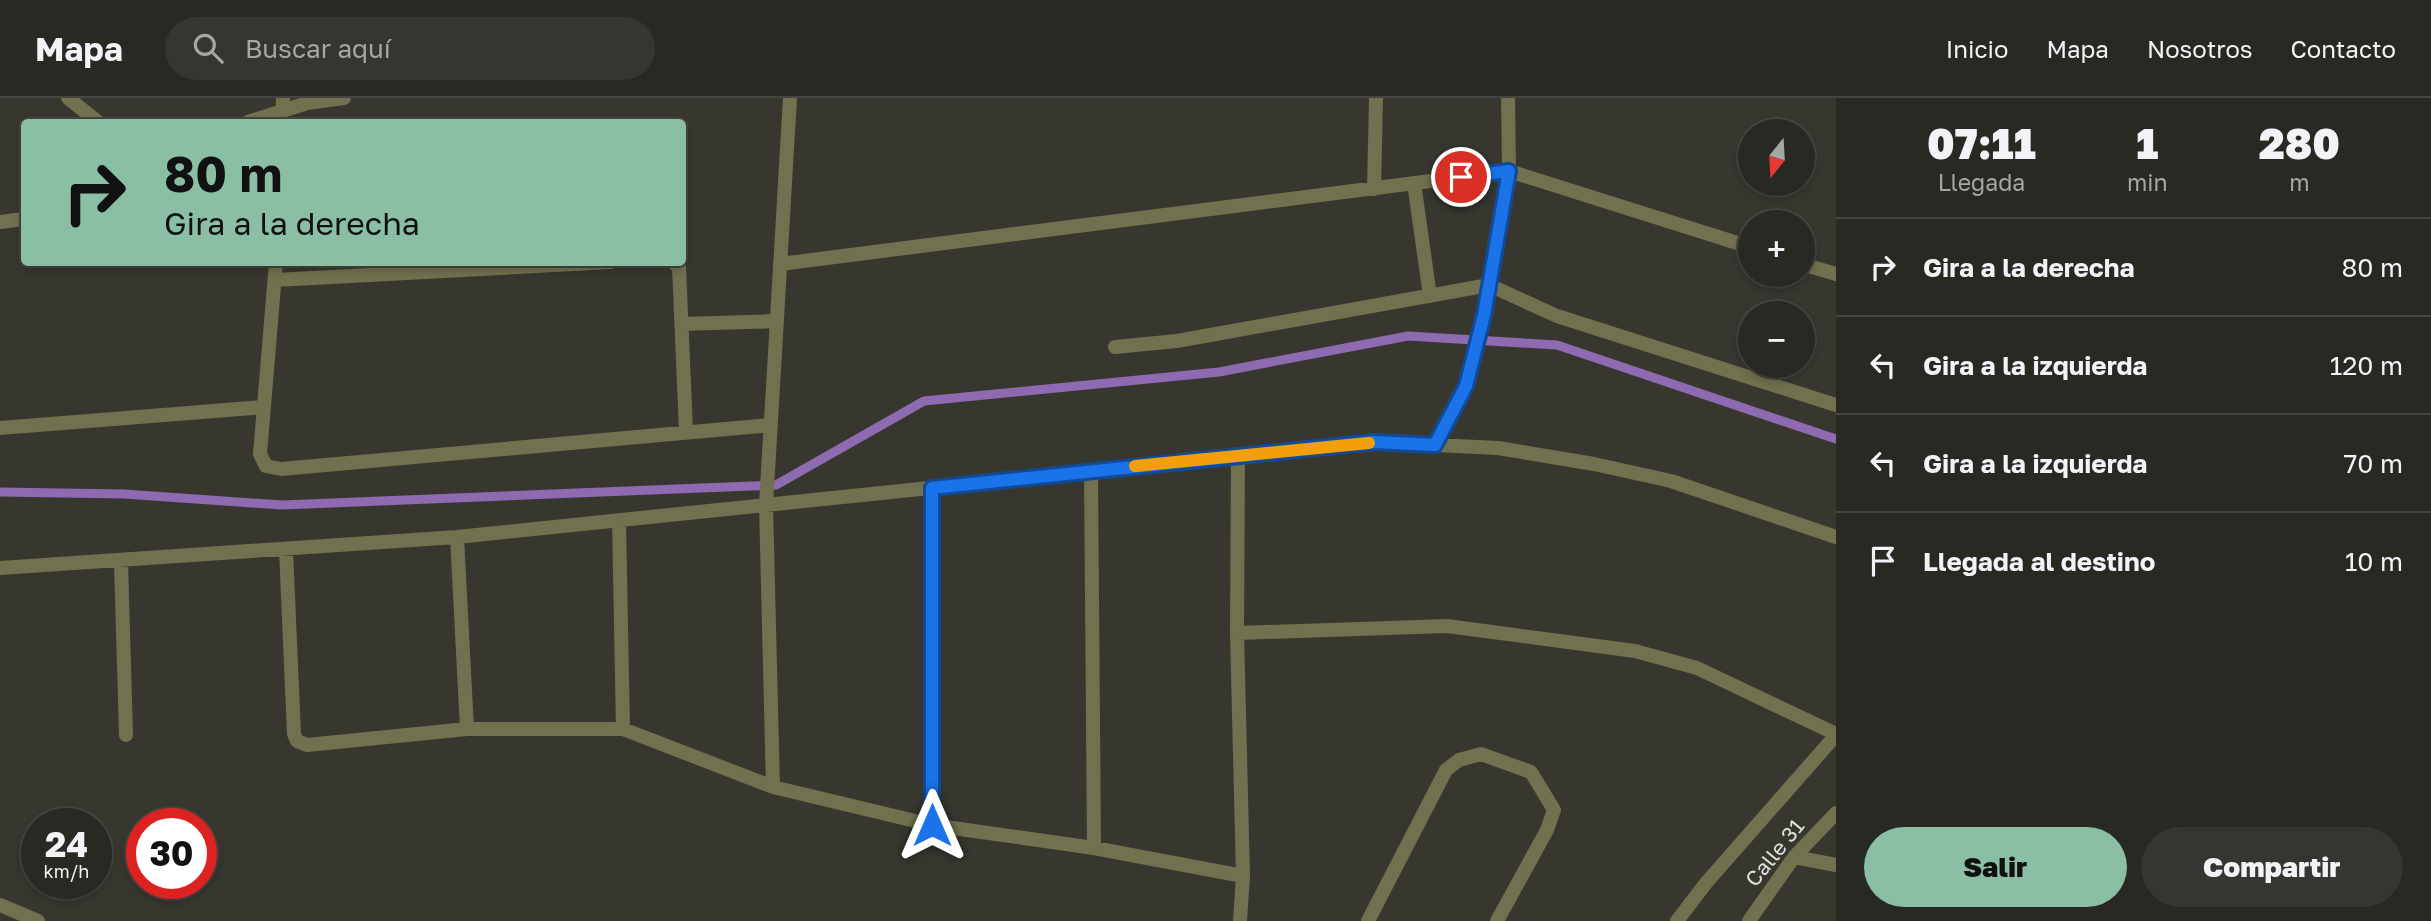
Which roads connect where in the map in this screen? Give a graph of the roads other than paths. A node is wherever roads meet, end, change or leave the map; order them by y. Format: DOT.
graph roads {
  1 [pos="68,98"];
  2 [pos="344,98"];
  3 [pos="790,98"];
  4 [pos="1376,98"];
  5 [pos="1508,98"];
  6 [pos="283,110"];
  7 [pos="94,119"];
  8 [pos="257,119"];
  9 [pos="1509,171"];
  10 [pos="1414,183"];
  11 [pos="1374,189"];
  12 [pos="21,219"];
  13 [pos="0,222"];
  14 [pos="1738,243"];
  15 [pos="780,264"];
  16 [pos="276,266"];
  17 [pos="536,266"];
  18 [pos="678,266"];
  19 [pos="1815,268"];
  20 [pos="1836,274"];
  21 [pos="275,280"];
  22 [pos="1489,285"];
  23 [pos="1430,296"];
  24 [pos="777,321"];
  25 [pos="681,324"];
  26 [pos="1115,347"];
  27 [pos="1836,405"];
  28 [pos="264,407"];
  29 [pos="771,425"];
  30 [pos="0,428"];
  31 [pos="686,431"];
  32 [pos="1435,445"];
  33 [pos="1238,454"];
  34 [pos="1091,471"];
  35 [pos="932,488"];
  36 [pos="767,502"];
  37 [pos="619,520"];
  38 [pos="457,537"];
  39 [pos="1836,537"];
  40 [pos="286,550"];
  41 [pos="121,562"];
  42 [pos="0,568"];
  43 [pos="1237,633"];
  44 [pos="467,729"];
  45 [pos="623,729"];
  46 [pos="126,735"];
  47 [pos="1836,735"];
  48 [pos="773,787"];
  49 [pos="1836,813"];
  50 [pos="932,825"];
  51 [pos="1094,848"];
  52 [pos="1794,857"];
  53 [pos="1836,865"];
  54 [pos="1243,876"];
  55 [pos="0,905"];
  56 [pos="38,921"];
  57 [pos="1240,921"];
  58 [pos="1368,921"];
  59 [pos="1497,921"];
  60 [pos="1677,921"];
  61 [pos="1749,921"];
  1 -- 7 [label="street"];
  2 -- 6 [label="street"];
  3 -- 15 [label="street"];
  4 -- 11 [label="street"];
  5 -- 9 [label="street"];
  6 -- 8 [label="street"];
  9 -- 10 [label="street"];
  9 -- 14 [label="street"];
  9 -- 22 [label="street"];
  10 -- 11 [label="street"];
  10 -- 23 [label="street"];
  11 -- 15 [label="street"];
  12 -- 13 [label="street"];
  15 -- 24 [label="street"];
  16 -- 21 [label="street"];
  17 -- 21 [label="street"];
  18 -- 25 [label="street"];
  19 -- 20 [label="street"];
  21 -- 28 [label="street"];
  22 -- 23 [label="street"];
  22 -- 27 [label="street"];
  22 -- 32 [label="street"];
  23 -- 26 [label="street"];
  24 -- 25 [label="street"];
  24 -- 29 [label="street"];
  25 -- 31 [label="street"];
  28 -- 30 [label="street"];
  28 -- 31 [label="street"];
  29 -- 31 [label="street"];
  29 -- 36 [label="street"];
  32 -- 33 [label="street"];
  32 -- 39 [label="street"];
  33 -- 34 [label="street"];
  33 -- 43 [label="street"];
  34 -- 35 [label="street"];
  34 -- 51 [label="street"];
  35 -- 36 [label="street"];
  35 -- 50 [label="street"];
  36 -- 37 [label="street"];
  36 -- 48 [label="street"];
  37 -- 38 [label="street"];
  37 -- 45 [label="street"];
  38 -- 40 [label="street"];
  38 -- 44 [label="street"];
  40 -- 41 [label="street"];
  40 -- 44 [label="street"];
  41 -- 42 [label="street"];
  41 -- 46 [label="street"];
  43 -- 47 [label="street"];
  43 -- 54 [label="street"];
  44 -- 45 [label="street"];
  45 -- 48 [label="street"];
  47 -- 60 [label="street"];
  48 -- 50 [label="street"];
  49 -- 52 [label="street, Calle 31"];
  50 -- 51 [label="street"];
  51 -- 54 [label="street"];
  52 -- 53 [label="street"];
  52 -- 61 [label="street, Calle 31"];
  54 -- 57 [label="street"];
  55 -- 56 [label="street"];
  58 -- 59 [label="street"];
}
